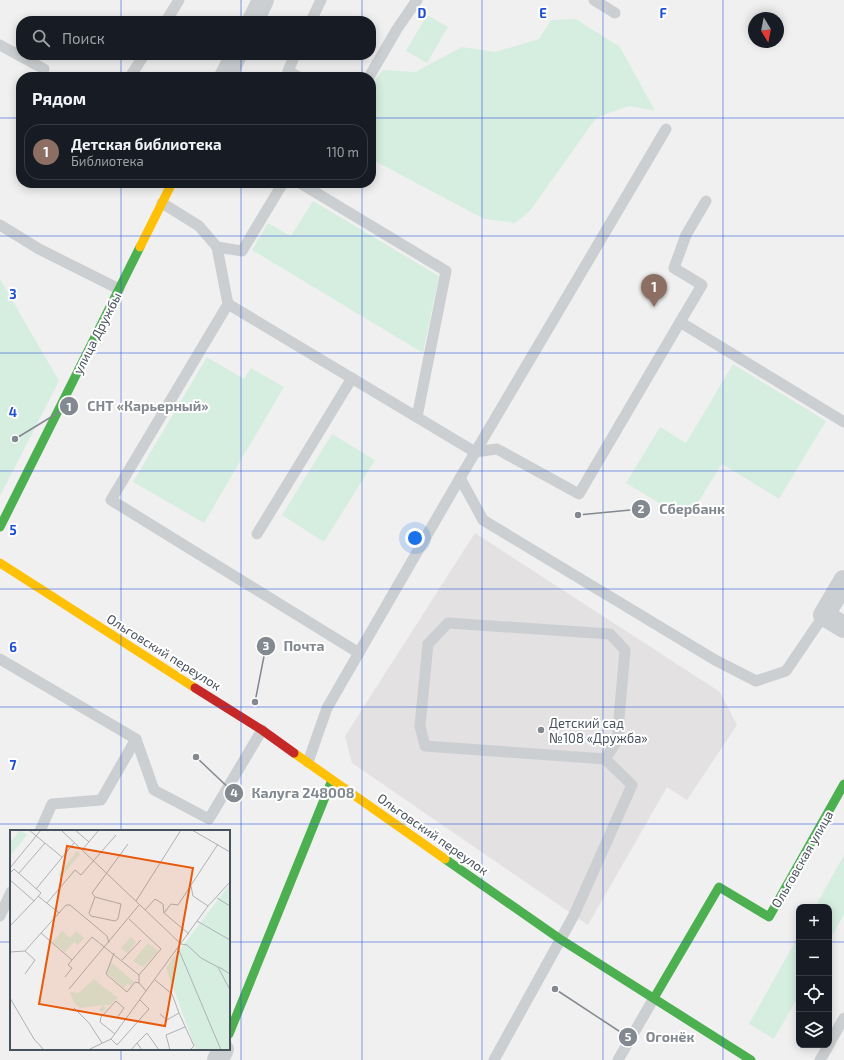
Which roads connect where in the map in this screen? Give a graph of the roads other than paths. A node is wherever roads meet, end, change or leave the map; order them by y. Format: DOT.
graph roads {
  1 [pos="179,0"];
  2 [pos="263,0"];
  3 [pos="321,0"];
  4 [pos="417,0"];
  5 [pos="594,0"];
  6 [pos="615,13"];
  7 [pos="169,16"];
  8 [pos="255,16"];
  9 [pos="313,16"];
  10 [pos="0,45"];
  11 [pos="16,54"];
  12 [pos="28,60"];
  13 [pos="141,60"];
  14 [pos="234,60"];
  15 [pos="293,60"];
  16 [pos="44,69"];
  17 [pos="133,72"];
  18 [pos="228,72"];
  19 [pos="290,72"];
  20 [pos="372,72"];
  21 [pos="666,129"];
  22 [pos="170,188"];
  23 [pos="279,188"];
  24 [pos="308,188"];
  25 [pos="706,201"];
  26 [pos="162,203"];
  27 [pos="0,225"];
  28 [pos="217,247"];
  29 [pos="119,289"];
  30 [pos="228,304"];
  31 [pos="680,322"];
  32 [pos="352,378"];
  33 [pos="417,417"];
  34 [pos="844,422"];
  35 [pos="475,452"];
  36 [pos="460,478"];
  37 [pos="1,521"];
  38 [pos="257,534"];
  39 [pos="0,563"];
  40 [pos="844,581"];
  41 [pos="824,615"];
  42 [pos="844,627"];
  43 [pos="358,653"];
  44 [pos="0,659"];
  45 [pos="262,730"];
  46 [pos="136,738"];
  47 [pos="605,759"];
  48 [pos="308,762"];
  49 [pos="332,780"];
  50 [pos="844,784"];
  51 [pos="40,830"];
  52 [pos="10,894"];
  53 [pos="0,916"];
  54 [pos="560,938"];
  55 [pos="654,998"];
  56 [pos="844,1018"];
  57 [pos="230,1032"];
  58 [pos="832,1040"];
  59 [pos="827,1048"];
  60 [pos="223,1050"];
  61 [pos="744,1058"];
  62 [pos="218,1060"];
  63 [pos="494,1060"];
  64 [pos="618,1060"];
  65 [pos="820,1060"];
  1 -- 7 [label="lane"];
  2 -- 8 [label="street"];
  3 -- 9 [label="lane"];
  4 -- 20 [label="lane"];
  5 -- 6 [label="lane"];
  10 -- 11 [label="lane"];
  12 -- 16 [label="lane"];
  13 -- 17 [label="lane"];
  14 -- 18 [label="street"];
  15 -- 19 [label="lane"];
  21 -- 35 [label="lane"];
  22 -- 26 [label="street, улица Дружбы"];
  23 -- 28 [label="lane"];
  24 -- 33 [label="lane"];
  25 -- 31 [label="lane"];
  26 -- 28 [label="lane"];
  26 -- 29 [label="street, улица Дружбы"];
  27 -- 29 [label="lane"];
  28 -- 30 [label="lane"];
  29 -- 37 [label="street, улица Дружбы"];
  30 -- 32 [label="lane"];
  30 -- 43 [label="lane"];
  31 -- 34 [label="lane"];
  31 -- 35 [label="lane"];
  32 -- 33 [label="lane"];
  32 -- 38 [label="lane"];
  33 -- 35 [label="lane"];
  35 -- 36 [label="lane"];
  36 -- 41 [label="lane"];
  36 -- 43 [label="lane"];
  39 -- 45 [label="street, Ольговский переулок"];
  40 -- 41 [label="street"];
  41 -- 42 [label="street"];
  43 -- 48 [label="lane"];
  44 -- 46 [label="lane"];
  45 -- 46 [label="lane"];
  45 -- 48 [label="street, Ольговский переулок"];
  46 -- 51 [label="lane"];
  47 -- 47 [label="lane"];
  47 -- 54 [label="lane"];
  48 -- 49 [label="street, Ольговский переулок"];
  49 -- 54 [label="street, Ольговский переулок"];
  49 -- 57 [label="street"];
  50 -- 55 [label="street, Ольговская улица"];
  52 -- 53 [label="lane"];
  54 -- 55 [label="street, Ольговский переулок"];
  54 -- 63 [label="lane"];
  55 -- 61 [label="street, Ольговский переулок"];
  55 -- 64 [label="lane"];
  56 -- 58 [label="lane"];
  59 -- 65 [label="lane"];
  60 -- 62 [label="street"];
}
